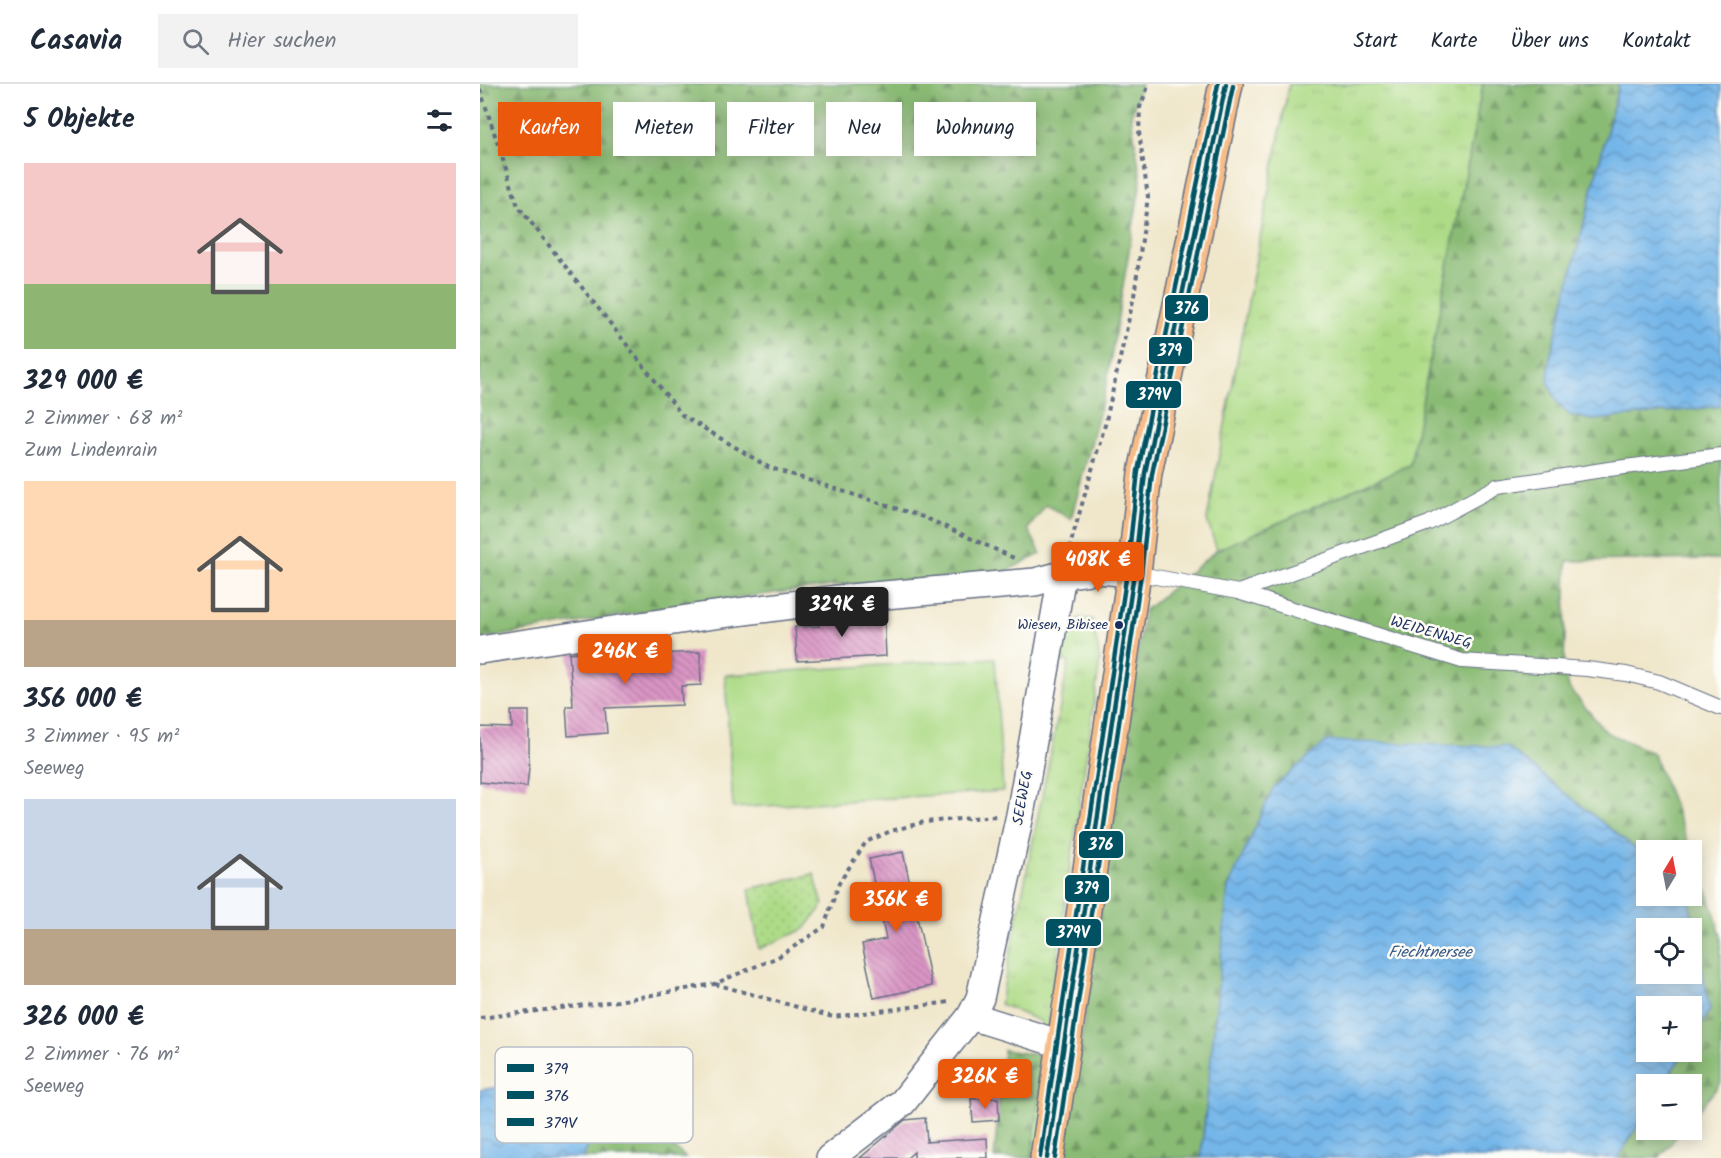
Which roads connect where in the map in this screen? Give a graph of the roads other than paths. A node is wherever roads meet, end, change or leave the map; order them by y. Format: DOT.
graph roads {
  1 [pos="1226,84"];
  2 [pos="1721,455"];
  3 [pos="1134,573"];
  4 [pos="1062,575"];
  5 [pos="1238,592"];
  6 [pos="480,650"];
  7 [pos="1721,708"];
  8 [pos="975,1007"];
  9 [pos="1064,1045"];
  10 [pos="830,1158"];
  11 [pos="1047,1158"];
  1 -- 3 [label="main road"];
  2 -- 5 [label="lane"];
  3 -- 4 [label="street"];
  3 -- 5 [label="lane, WEIDENWEG"];
  3 -- 9 [label="main road"];
  4 -- 6 [label="street"];
  4 -- 8 [label="street, SEEWEG"];
  5 -- 7 [label="lane, WEIDENWEG"];
  8 -- 9 [label="street"];
  8 -- 10 [label="street, SEEWEG"];
  9 -- 11 [label="main road"];
}
